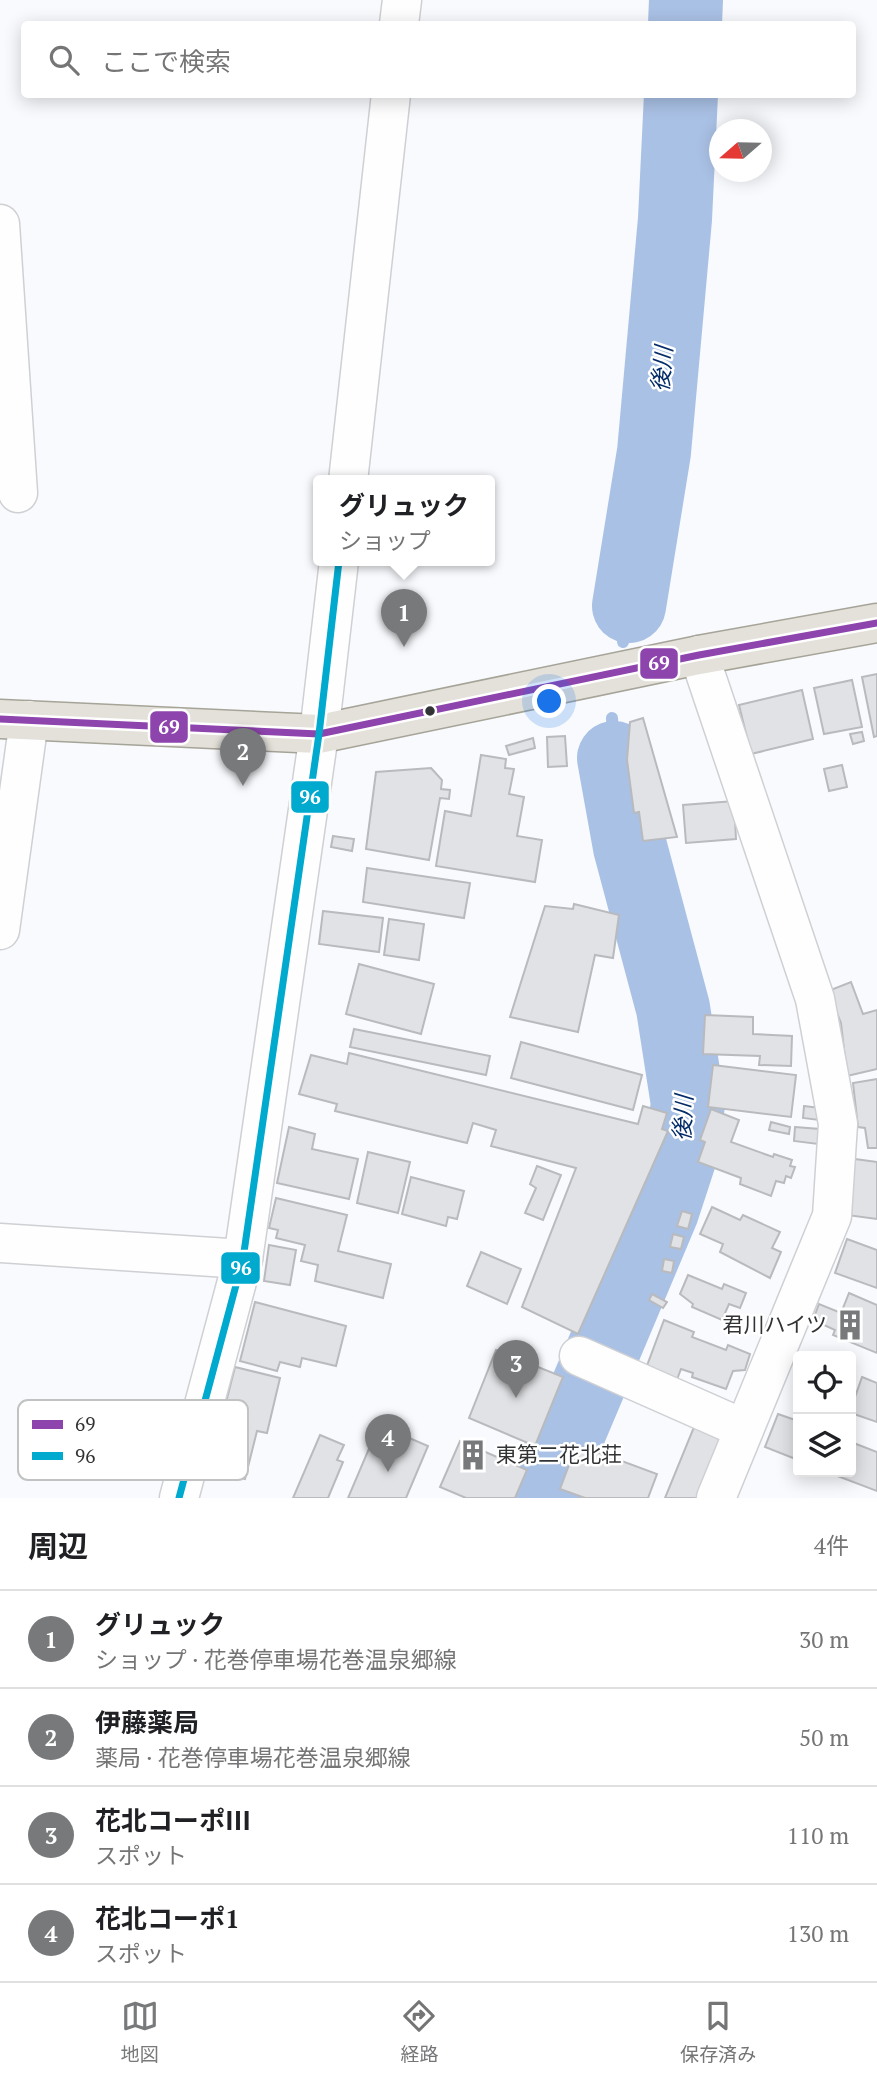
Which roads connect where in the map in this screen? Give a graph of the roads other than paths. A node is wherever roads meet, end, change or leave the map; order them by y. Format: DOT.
graph roads {
  1 [pos="402,0"];
  2 [pos="399,21"];
  3 [pos="391,98"];
  4 [pos="0,224"];
  5 [pos="349,475"];
  6 [pos="18,493"];
  7 [pos="338,566"];
  8 [pos="877,623"];
  9 [pos="699,655"];
  10 [pos="14,720"];
  11 [pos="320,734"];
  12 [pos="0,930"];
  13 [pos="0,1243"];
  14 [pos="243,1259"];
  15 [pos="579,1356"];
  16 [pos="205,1400"];
  17 [pos="744,1429"];
  18 [pos="184,1480"];
  19 [pos="179,1498"];
  20 [pos="716,1498"];
  1 -- 2 [label="street"];
  3 -- 5 [label="street"];
  4 -- 6 [label="street"];
  7 -- 11 [label="street"];
  8 -- 9 [label="main road"];
  9 -- 11 [label="main road"];
  9 -- 17 [label="street"];
  10 -- 11 [label="main road"];
  10 -- 12 [label="street"];
  11 -- 14 [label="street"];
  13 -- 14 [label="street"];
  14 -- 16 [label="street"];
  15 -- 17 [label="street"];
  17 -- 20 [label="street"];
  18 -- 19 [label="street"];
}
